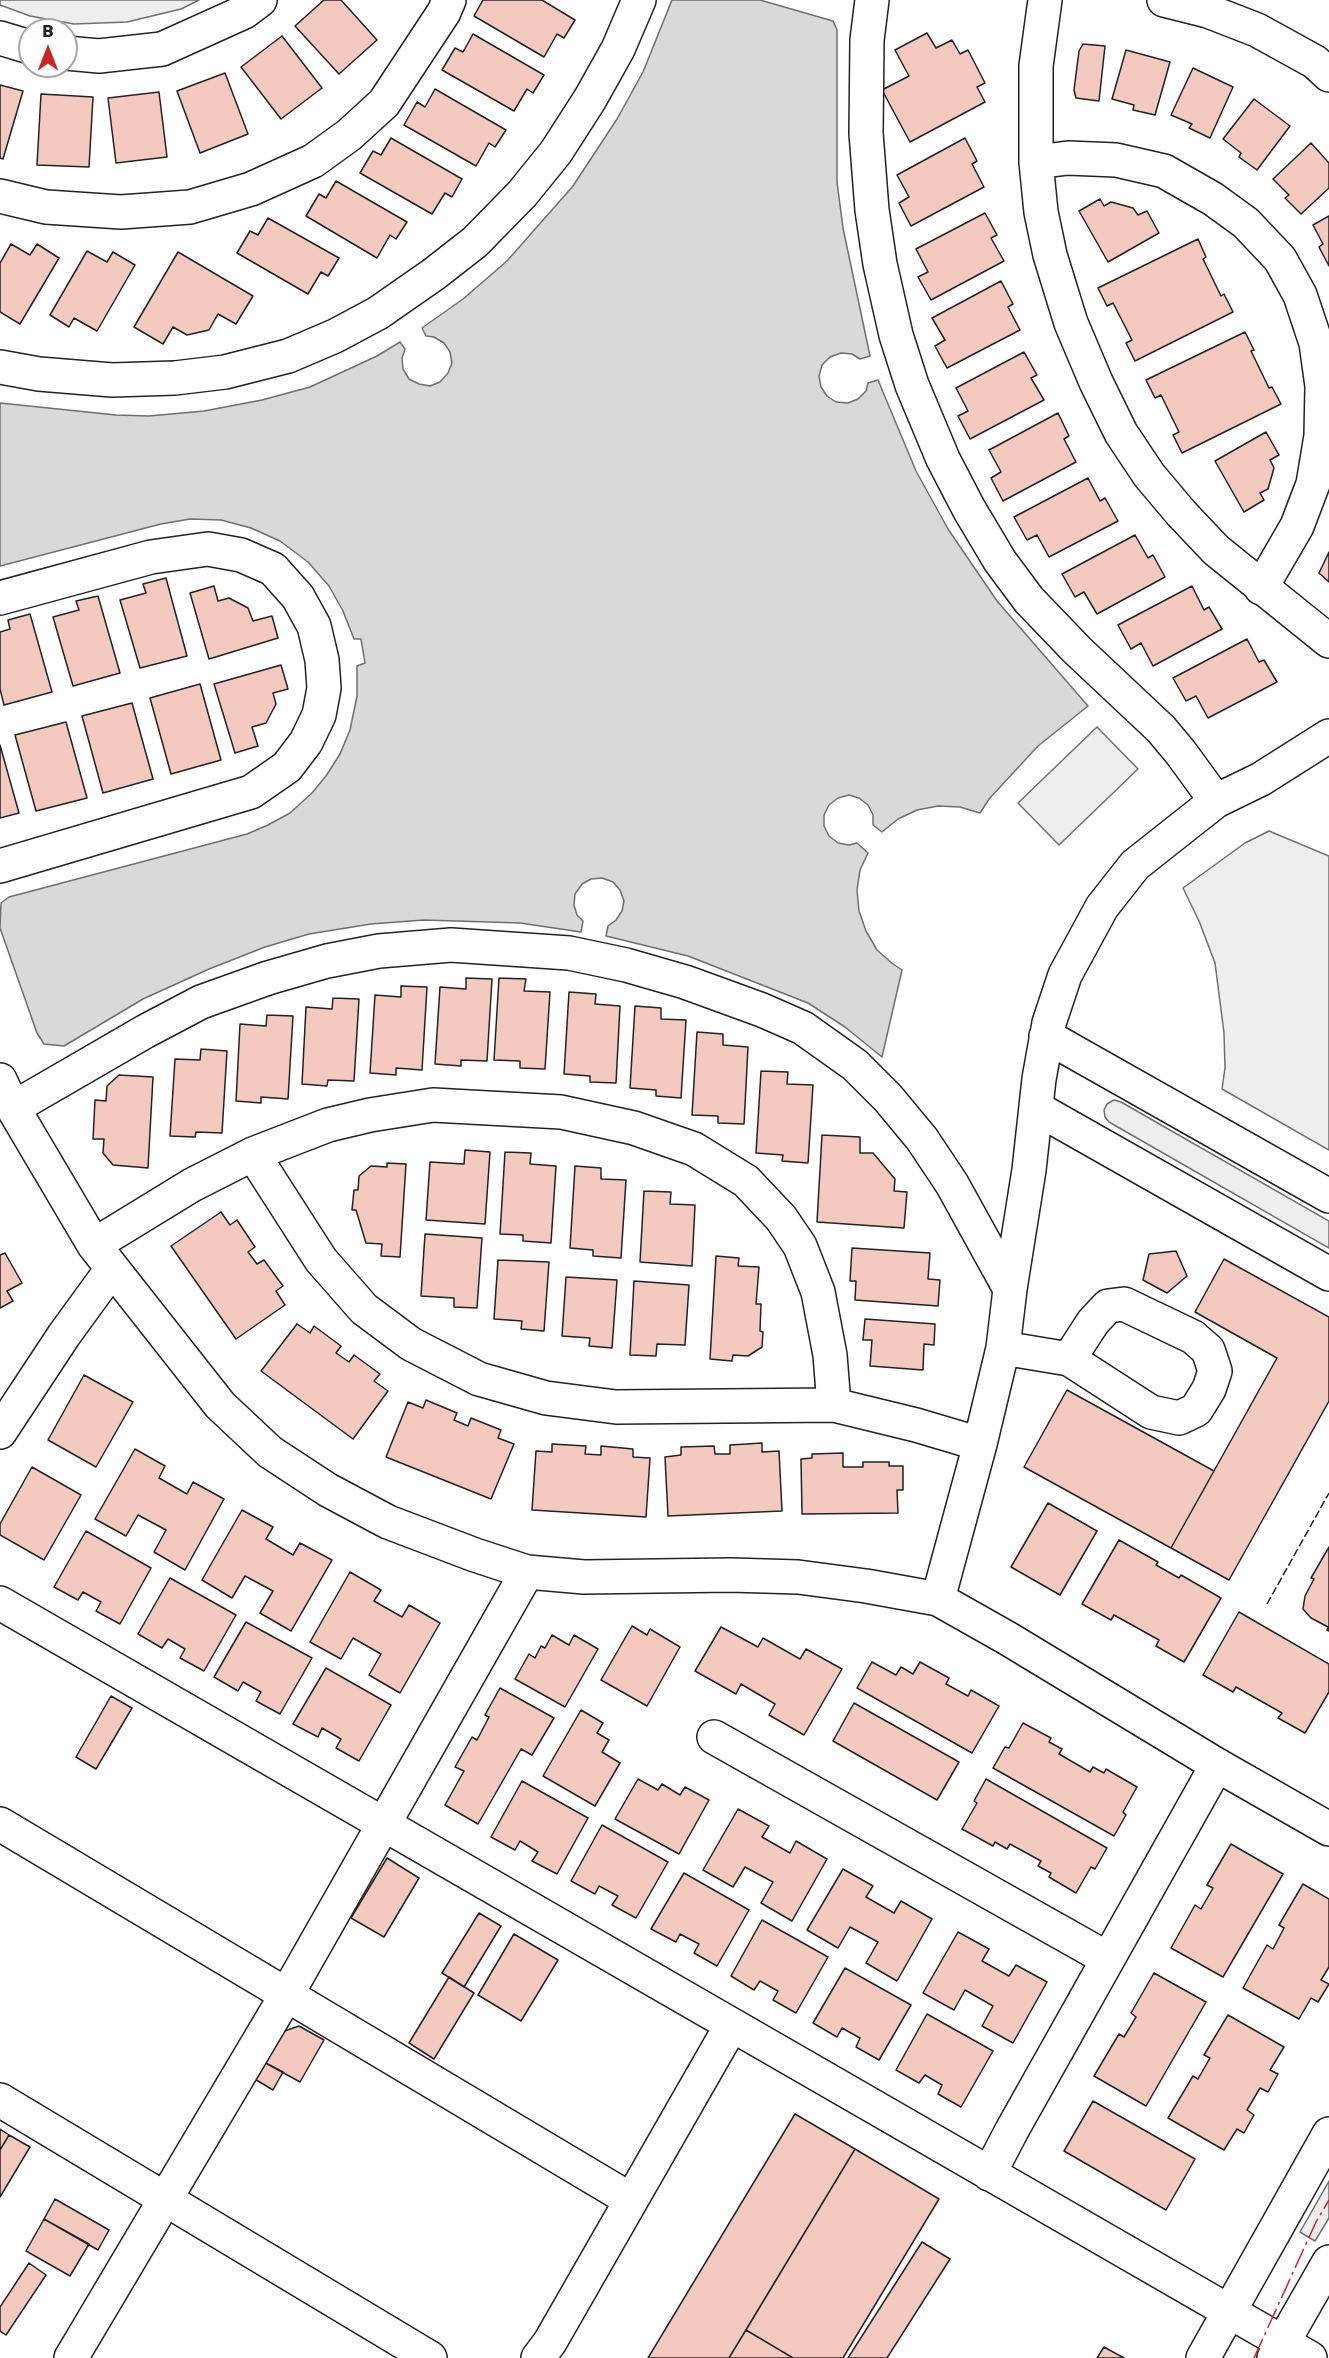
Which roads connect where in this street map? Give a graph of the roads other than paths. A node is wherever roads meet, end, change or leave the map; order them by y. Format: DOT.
graph roads {
  1 [pos="260,0"];
  2 [pos="639,0"];
  3 [pos="872,0"];
  4 [pos="1046,0"];
  5 [pos="1164,0"];
  6 [pos="439,4"];
  7 [pos="0,38"];
  8 [pos="18,43"];
  9 [pos="78,54"];
  10 [pos="1329,75"];
  11 [pos="1036,162"];
  12 [pos="0,196"];
  13 [pos="0,367"];
  14 [pos="1261,588"];
  15 [pos="0,598"];
  16 [pos="1329,641"];
  17 [pos="1329,736"];
  18 [pos="1216,801"];
  19 [pos="0,866"];
  20 [pos="1046,1036"];
  21 [pos="7,1094"];
  22 [pos="1036,1108"];
  23 [pos="253,1154"];
  24 [pos="1329,1196"];
  25 [pos="103,1257"];
  26 [pos="1329,1274"];
  27 [pos="1010,1289"];
  28 [pos="1003,1348"];
  29 [pos="1069,1359"];
  30 [pos="834,1405"];
  31 [pos="4,1412"];
  32 [pos="981,1444"];
  33 [pos="527,1572"];
  34 [pos="938,1599"];
  35 [pos="0,1603"];
  36 [pos="714,1737"];
  37 [pos="1217,1765"];
  38 [pos="0,1824"];
  39 [pos="384,1825"];
  40 [pos="1329,1829"];
  41 [pos="1108,1959"];
  42 [pos="287,1994"];
  43 [pos="731,2026"];
  44 [pos="0,2100"];
  45 [pos="1329,2134"];
  46 [pos="989,2174"];
  47 [pos="165,2199"];
  48 [pos="631,2200"];
  49 [pos="1329,2262"];
  50 [pos="1229,2313"];
  51 [pos="1289,2353"];
  52 [pos="70,2358"];
  53 [pos="430,2358"];
  54 [pos="538,2358"];
  55 [pos="1203,2358"];
  1 -- 9 [label="street"];
  2 -- 13 [label="street"];
  3 -- 18 [label="street"];
  4 -- 11 [label="street"];
  5 -- 10 [label="street"];
  6 -- 12 [label="street"];
  7 -- 8 [label="street"];
  11 -- 14 [label="street"];
  11 -- 14 [label="street"];
  14 -- 16 [label="street"];
  15 -- 19 [label="street"];
  17 -- 18 [label="street"];
  18 -- 20 [label="street"];
  20 -- 22 [label="street"];
  20 -- 24 [label="street"];
  21 -- 25 [label="street"];
  21 -- 27 [label="street"];
  22 -- 26 [label="street"];
  22 -- 27 [label="street"];
  23 -- 25 [label="street"];
  23 -- 30 [label="street"];
  23 -- 30 [label="street"];
  25 -- 31 [label="street"];
  25 -- 33 [label="street"];
  27 -- 28 [label="street"];
  28 -- 29 [label="street"];
  28 -- 32 [label="street"];
  30 -- 32 [label="street"];
  32 -- 34 [label="street"];
  33 -- 34 [label="street"];
  33 -- 39 [label="street"];
  34 -- 37 [label="street"];
  35 -- 39 [label="street"];
  36 -- 41 [label="street"];
  37 -- 40 [label="street"];
  37 -- 41 [label="street"];
  38 -- 42 [label="street"];
  39 -- 42 [label="street"];
  39 -- 43 [label="street"];
  41 -- 46 [label="street"];
  42 -- 47 [label="street"];
  42 -- 48 [label="street"];
  43 -- 46 [label="street"];
  43 -- 48 [label="street"];
  44 -- 47 [label="street"];
  45 -- 50 [label="street"];
  46 -- 50 [label="street"];
  47 -- 52 [label="street"];
  47 -- 53 [label="street"];
  48 -- 54 [label="street"];
  49 -- 51 [label="street"];
  50 -- 51 [label="street"];
  50 -- 55 [label="street"];
}
